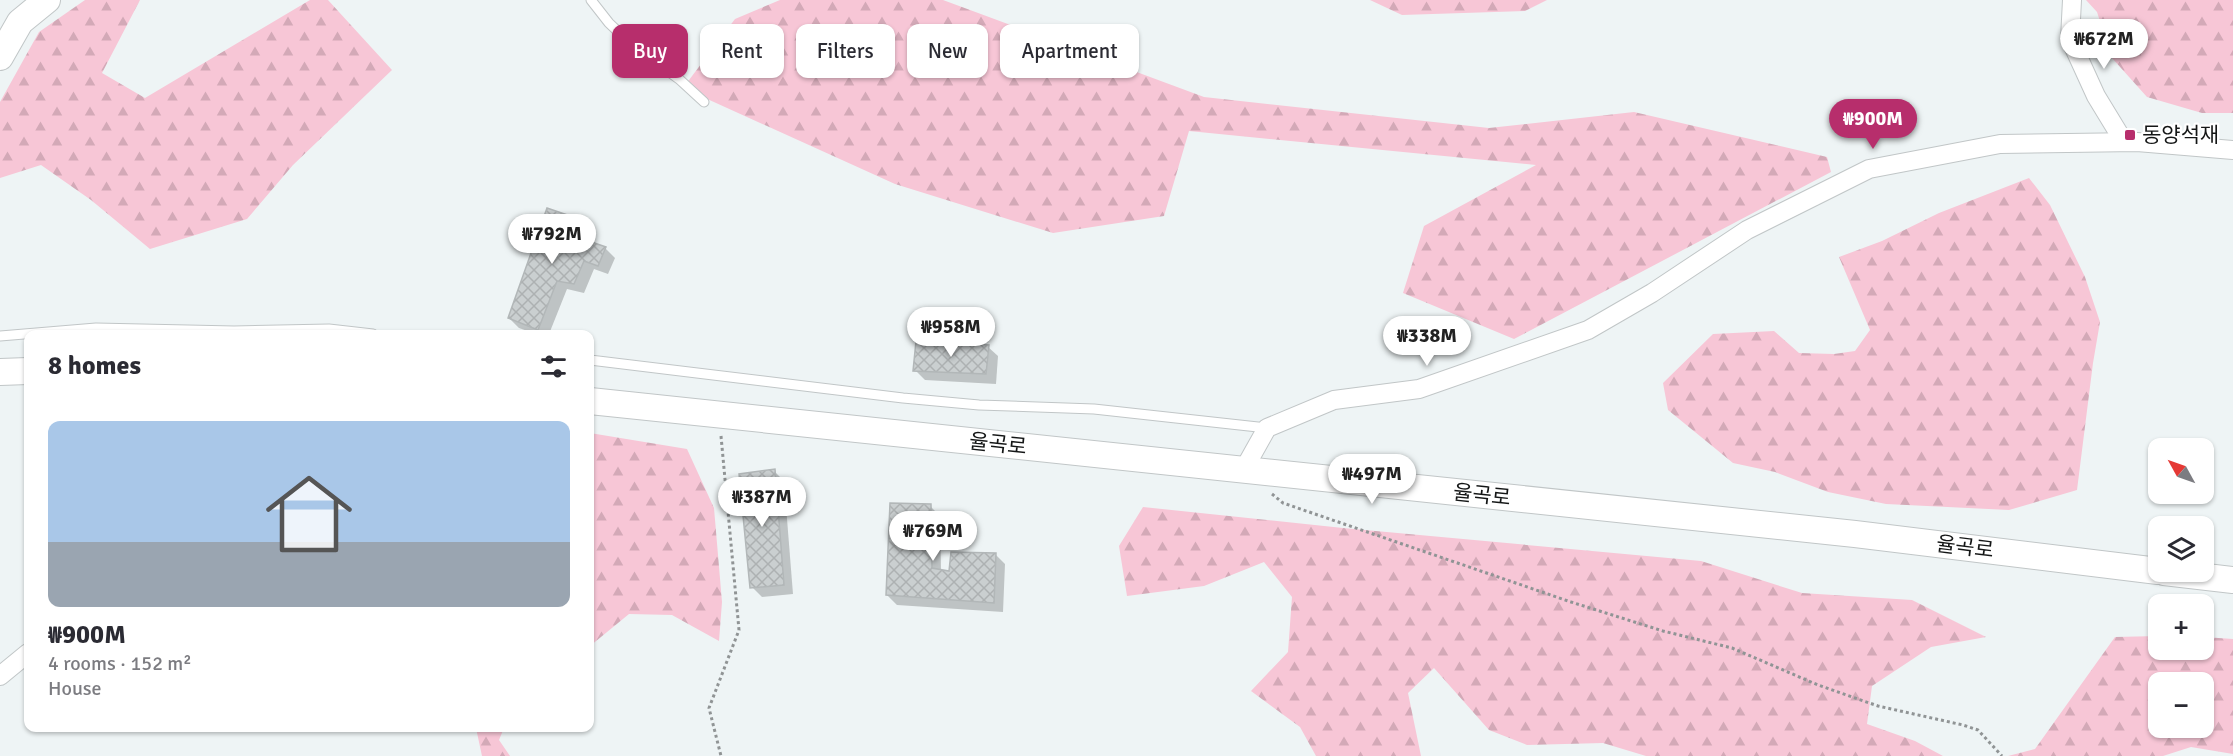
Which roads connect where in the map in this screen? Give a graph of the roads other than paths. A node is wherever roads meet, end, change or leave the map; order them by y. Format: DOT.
graph roads {
  1 [pos="46,0"];
  2 [pos="591,0"];
  3 [pos="2072,0"];
  4 [pos="0,57"];
  5 [pos="704,102"];
  6 [pos="2124,142"];
  7 [pos="2233,150"];
  8 [pos="72,330"];
  9 [pos="188,330"];
  10 [pos="282,330"];
  11 [pos="338,330"];
  12 [pos="24,334"];
  13 [pos="0,336"];
  14 [pos="594,360"];
  15 [pos="24,371"];
  16 [pos="0,372"];
  17 [pos="594,401"];
  18 [pos="1267,428"];
  19 [pos="1244,470"];
  20 [pos="2148,570"];
  21 [pos="2214,578"];
  22 [pos="2233,580"];
  23 [pos="24,656"];
  24 [pos="0,676"];
  1 -- 4 [label="street"];
  2 -- 5 [label="lane"];
  3 -- 6 [label="street"];
  6 -- 7 [label="street"];
  6 -- 18 [label="street"];
  8 -- 9 [label="lane"];
  10 -- 11 [label="lane"];
  12 -- 13 [label="lane"];
  14 -- 18 [label="lane"];
  15 -- 16 [label="street"];
  17 -- 19 [label="street, 율곡로"];
  18 -- 19 [label="street"];
  19 -- 20 [label="street, 율곡로"];
  21 -- 22 [label="street"];
  23 -- 24 [label="street"];
}
